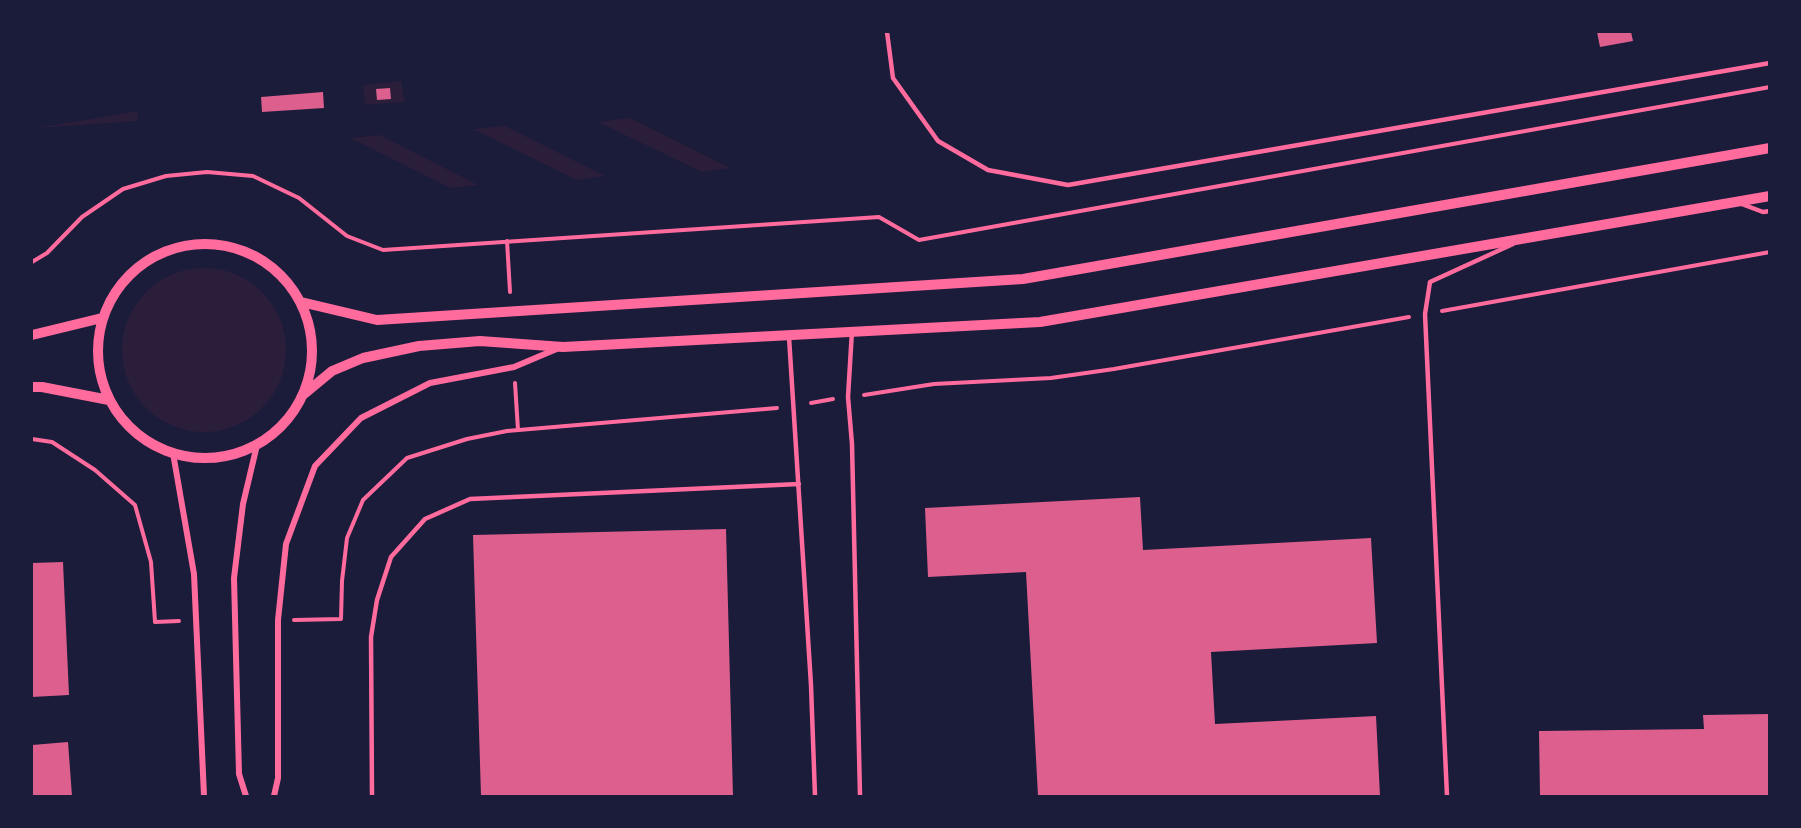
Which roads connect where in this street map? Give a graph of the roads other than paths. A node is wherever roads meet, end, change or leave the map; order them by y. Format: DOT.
graph roads {
  1 [pos="887,32"];
  2 [pos="1770,63"];
  3 [pos="1770,148"];
  4 [pos="1770,196"];
  5 [pos="1737,202"];
  6 [pos="1770,211"];
  7 [pos="1520,241"];
  8 [pos="301,302"];
  9 [pos="102,318"];
  10 [pos="852,331"];
  11 [pos="789,334"];
  12 [pos="32,335"];
  13 [pos="563,347"];
  14 [pos="32,387"];
  15 [pos="303,395"];
  16 [pos="109,400"];
  17 [pos="257,445"];
  18 [pos="173,453"];
  19 [pos="799,484"];
  20 [pos="204,796"];
  21 [pos="246,796"];
  22 [pos="274,796"];
  23 [pos="372,796"];
  24 [pos="815,796"];
  25 [pos="860,796"];
  26 [pos="1446,796"];
  1 -- 2 [label="lane"];
  3 -- 8 [label="street"];
  4 -- 5 [label="street"];
  5 -- 6 [label="lane"];
  5 -- 7 [label="street"];
  7 -- 10 [label="street"];
  7 -- 26 [label="lane"];
  8 -- 9 [label="street"];
  8 -- 15 [label="street"];
  9 -- 12 [label="street"];
  9 -- 16 [label="street"];
  10 -- 11 [label="street"];
  10 -- 25 [label="lane"];
  11 -- 13 [label="street"];
  11 -- 19 [label="lane"];
  13 -- 15 [label="street"];
  13 -- 22 [label="street"];
  14 -- 16 [label="street"];
  15 -- 17 [label="street"];
  16 -- 18 [label="street"];
  17 -- 18 [label="street"];
  17 -- 21 [label="street"];
  18 -- 20 [label="street"];
  19 -- 23 [label="lane"];
  19 -- 24 [label="lane"];
}
